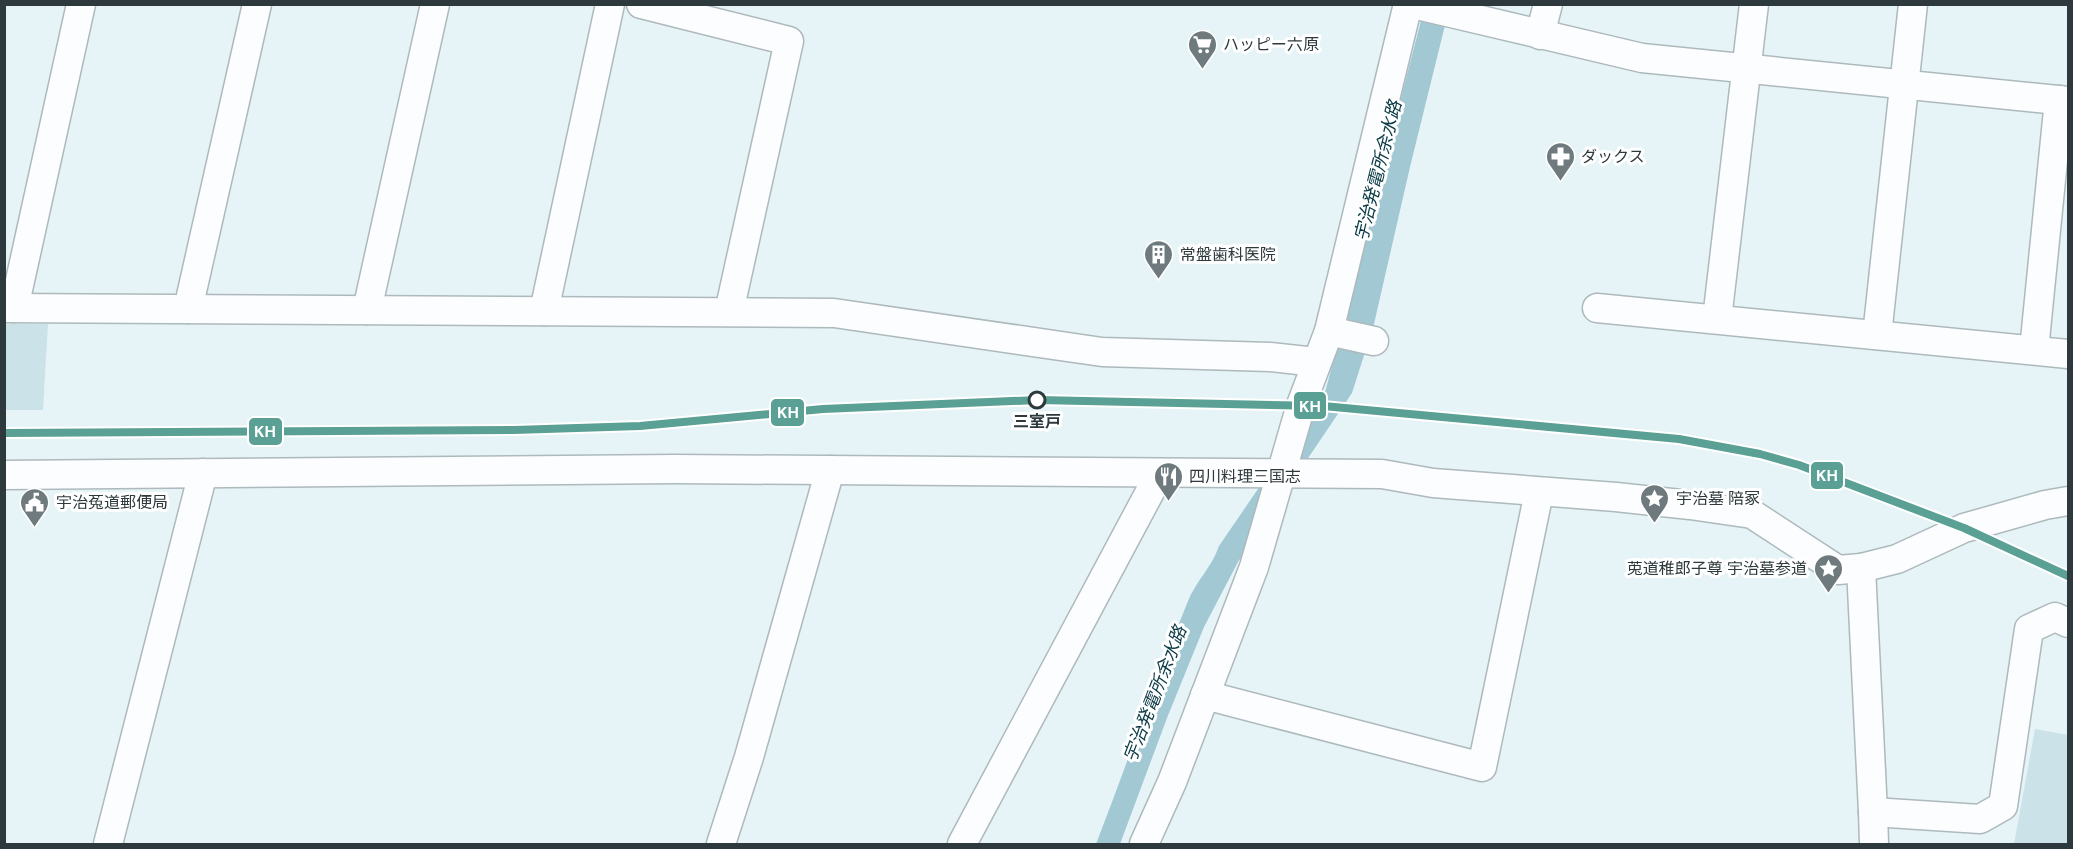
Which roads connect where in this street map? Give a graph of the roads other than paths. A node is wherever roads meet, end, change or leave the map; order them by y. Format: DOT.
graph roads {
  1 [pos="81,4"];
  2 [pos="257,4"];
  3 [pos="435,4"];
  4 [pos="610,4"];
  5 [pos="641,4"];
  6 [pos="1548,4"];
  7 [pos="1754,4"];
  8 [pos="1912,4"];
  9 [pos="1413,5"];
  10 [pos="1540,34"];
  11 [pos="1746,69"];
  12 [pos="1904,84"];
  13 [pos="2064,101"];
  14 [pos="9,308"];
  15 [pos="1597,308"];
  16 [pos="188,309"];
  17 [pos="367,310"];
  18 [pos="544,311"];
  19 [pos="729,312"];
  20 [pos="1717,320"];
  21 [pos="1333,332"];
  22 [pos="1877,335"];
  23 [pos="1372,341"];
  24 [pos="2034,350"];
  25 [pos="2068,354"];
  26 [pos="1316,362"];
  27 [pos="830,470"];
  28 [pos="1160,473"];
  29 [pos="203,474"];
  30 [pos="1281,474"];
  31 [pos="4,475"];
  32 [pos="1539,492"];
  33 [pos="2068,501"];
  34 [pos="1862,568"];
  35 [pos="2068,623"];
  36 [pos="1205,696"];
  37 [pos="1873,812"];
  38 [pos="108,844"];
  39 [pos="721,844"];
  40 [pos="962,844"];
  41 [pos="1143,844"];
  42 [pos="1874,844"];
  1 -- 14 [label="street"];
  2 -- 16 [label="street"];
  3 -- 17 [label="street"];
  4 -- 18 [label="street"];
  5 -- 19 [label="street"];
  6 -- 10 [label="street"];
  7 -- 11 [label="street"];
  8 -- 12 [label="street"];
  9 -- 10 [label="street"];
  9 -- 21 [label="street"];
  10 -- 11 [label="street"];
  11 -- 12 [label="street"];
  11 -- 20 [label="street"];
  12 -- 13 [label="street"];
  12 -- 22 [label="street"];
  13 -- 24 [label="street"];
  14 -- 16 [label="street"];
  15 -- 20 [label="street"];
  16 -- 17 [label="street"];
  17 -- 18 [label="street"];
  18 -- 19 [label="street"];
  19 -- 26 [label="street"];
  20 -- 22 [label="street"];
  21 -- 23 [label="street"];
  21 -- 26 [label="street"];
  22 -- 24 [label="street"];
  24 -- 25 [label="street"];
  26 -- 30 [label="street"];
  27 -- 28 [label="street"];
  27 -- 29 [label="street"];
  27 -- 39 [label="street"];
  28 -- 30 [label="street"];
  28 -- 40 [label="street"];
  29 -- 31 [label="street"];
  29 -- 38 [label="street"];
  30 -- 32 [label="street"];
  30 -- 36 [label="street"];
  32 -- 34 [label="street"];
  32 -- 36 [label="street"];
  33 -- 34 [label="street"];
  34 -- 37 [label="street"];
  35 -- 37 [label="street"];
  36 -- 41 [label="street"];
  37 -- 42 [label="street"];
}
